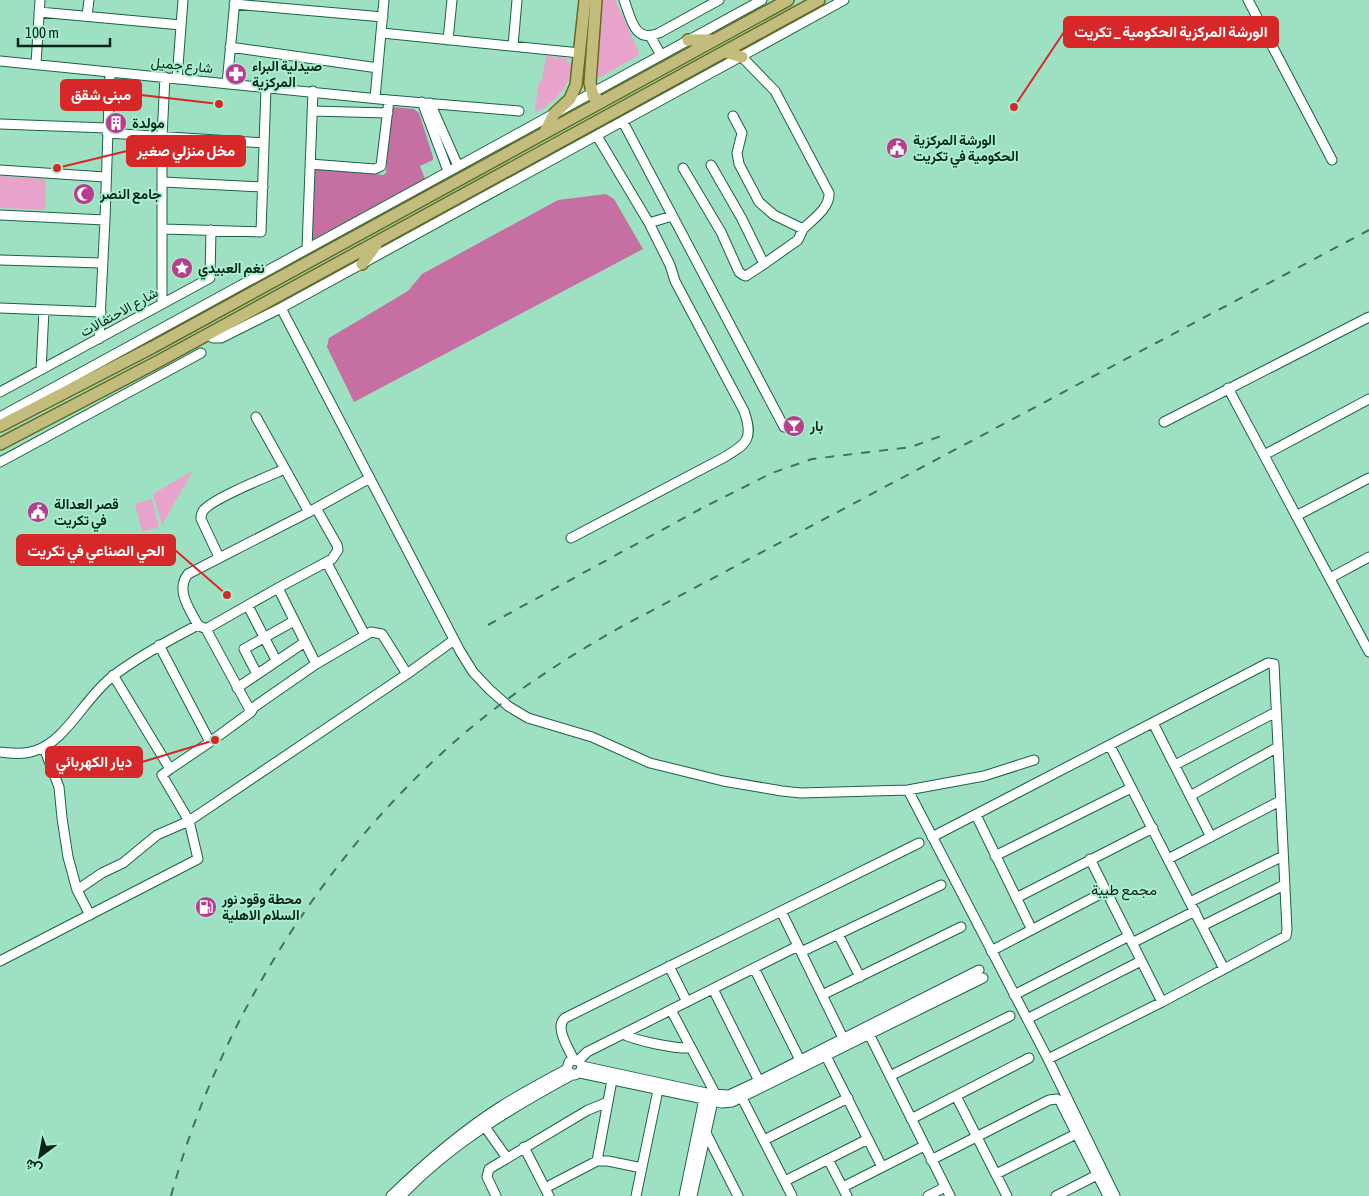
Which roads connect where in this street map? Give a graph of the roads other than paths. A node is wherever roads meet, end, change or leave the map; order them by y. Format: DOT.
graph roads {
  1 [pos="40,0"];
  2 [pos="89,0"];
  3 [pos="183,0"];
  4 [pos="384,0"];
  5 [pos="452,0"];
  6 [pos="517,0"];
  7 [pos="585,0"];
  8 [pos="596,0"];
  9 [pos="624,0"];
  10 [pos="719,0"];
  11 [pos="762,0"];
  12 [pos="788,0"];
  13 [pos="819,0"];
  14 [pos="844,0"];
  15 [pos="1248,0"];
  16 [pos="234,2"];
  17 [pos="275,4"];
  18 [pos="39,12"];
  19 [pos="87,16"];
  20 [pos="383,17"];
  21 [pos="181,25"];
  22 [pos="382,33"];
  23 [pos="650,36"];
  24 [pos="448,40"];
  25 [pos="688,40"];
  26 [pos="716,40"];
  27 [pos="513,46"];
  28 [pos="230,47"];
  29 [pos="725,52"];
  30 [pos="580,53"];
  31 [pos="661,55"];
  32 [pos="742,57"];
  33 [pos="0,61"];
  34 [pos="36,64"];
  35 [pos="378,68"];
  36 [pos="110,72"];
  37 [pos="164,78"];
  38 [pos="177,79"];
  39 [pos="227,84"];
  40 [pos="266,88"];
  41 [pos="313,91"];
  42 [pos="592,92"];
  43 [pos="376,98"];
  44 [pos="390,100"];
  45 [pos="601,102"];
  46 [pos="426,103"];
  47 [pos="312,111"];
  48 [pos="519,111"];
  49 [pos="388,114"];
  50 [pos="554,114"];
  51 [pos="733,116"];
  52 [pos="623,122"];
  53 [pos="0,124"];
  54 [pos="107,131"];
  55 [pos="545,132"];
  56 [pos="162,136"];
  57 [pos="597,136"];
  58 [pos="264,143"];
  59 [pos="1332,160"];
  60 [pos="310,164"];
  61 [pos="711,165"];
  62 [pos="453,168"];
  63 [pos="683,168"];
  64 [pos="0,170"];
  65 [pos="105,178"];
  66 [pos="163,182"];
  67 [pos="452,183"];
  68 [pos="263,187"];
  69 [pos="0,214"];
  70 [pos="672,216"];
  71 [pos="105,220"];
  72 [pos="649,224"];
  73 [pos="163,229"];
  74 [pos="804,229"];
  75 [pos="211,230"];
  76 [pos="379,241"];
  77 [pos="307,248"];
  78 [pos="0,260"];
  79 [pos="102,263"];
  80 [pos="362,264"];
  81 [pos="764,264"];
  82 [pos="162,303"];
  83 [pos="0,308"];
  84 [pos="281,308"];
  85 [pos="44,310"];
  86 [pos="101,312"];
  87 [pos="1369,317"];
  88 [pos="207,334"];
  89 [pos="99,339"];
  90 [pos="153,347"];
  91 [pos="201,353"];
  92 [pos="159,361"];
  93 [pos="41,370"];
  94 [pos="1228,388"];
  95 [pos="0,392"];
  96 [pos="1369,399"];
  97 [pos="0,417"];
  98 [pos="256,417"];
  99 [pos="1164,422"];
  100 [pos="0,426"];
  101 [pos="784,427"];
  102 [pos="0,444"];
  103 [pos="1264,455"];
  104 [pos="0,462"];
  105 [pos="285,469"];
  106 [pos="370,478"];
  107 [pos="1369,478"];
  108 [pos="312,510"];
  109 [pos="1296,516"];
  110 [pos="571,538"];
  111 [pos="219,557"];
  112 [pos="1369,557"];
  113 [pos="326,563"];
  114 [pos="1330,578"];
  115 [pos="278,588"];
  116 [pos="248,606"];
  117 [pos="294,621"];
  118 [pos="202,627"];
  119 [pos="365,635"];
  120 [pos="264,638"];
  121 [pos="1366,639"];
  122 [pos="454,640"];
  123 [pos="305,642"];
  124 [pos="159,645"];
  125 [pos="1369,652"];
  126 [pos="276,660"];
  127 [pos="316,664"];
  128 [pos="257,674"];
  129 [pos="407,674"];
  130 [pos="114,675"];
  131 [pos="237,688"];
  132 [pos="251,712"];
  133 [pos="1276,712"];
  134 [pos="1153,723"];
  135 [pos="210,742"];
  136 [pos="1110,746"];
  137 [pos="44,748"];
  138 [pos="1278,748"];
  139 [pos="0,752"];
  140 [pos="1034,760"];
  141 [pos="1175,765"];
  142 [pos="170,770"];
  143 [pos="1131,788"];
  144 [pos="908,790"];
  145 [pos="1190,796"];
  146 [pos="1280,801"];
  147 [pos="976,815"];
  148 [pos="189,821"];
  149 [pos="1153,828"];
  150 [pos="1211,837"];
  151 [pos="932,838"];
  152 [pos="919,843"];
  153 [pos="995,856"];
  154 [pos="1283,856"];
  155 [pos="1090,859"];
  156 [pos="1168,859"];
  157 [pos="941,885"];
  158 [pos="1284,885"];
  159 [pos="77,890"];
  160 [pos="1106,891"];
  161 [pos="1016,898"];
  162 [pos="1190,902"];
  163 [pos="781,911"];
  164 [pos="1195,911"];
  165 [pos="90,915"];
  166 [pos="1202,926"];
  167 [pos="961,927"];
  168 [pos="1032,930"];
  169 [pos="838,934"];
  170 [pos="1130,940"];
  171 [pos="799,949"];
  172 [pos="991,951"];
  173 [pos="0,961"];
  174 [pos="1141,961"];
  175 [pos="669,966"];
  176 [pos="754,968"];
  177 [pos="1224,969"];
  178 [pos="981,974"];
  179 [pos="860,977"];
  180 [pos="712,989"];
  181 [pos="822,995"];
  182 [pos="1014,995"];
  183 [pos="687,1002"];
  184 [pos="1162,1002"];
  185 [pos="671,1010"];
  186 [pos="1010,1016"];
  187 [pos="1027,1019"];
  188 [pos="868,1031"];
  189 [pos="623,1034"];
  190 [pos="843,1038"];
  191 [pos="691,1048"];
  192 [pos="826,1056"];
  193 [pos="1029,1058"];
  194 [pos="1048,1059"];
  195 [pos="800,1060"];
  196 [pos="575,1067"];
  197 [pos="890,1076"];
  198 [pos="612,1080"];
  199 [pos="759,1081"];
  200 [pos="541,1088"];
  201 [pos="658,1090"];
  202 [pos="956,1096"];
  203 [pos="711,1098"];
  204 [pos="742,1098"];
  205 [pos="848,1098"];
  206 [pos="608,1102"];
  207 [pos="911,1118"];
  208 [pos="485,1127"];
  209 [pos="706,1133"];
  210 [pos="1076,1134"];
  211 [pos="977,1137"];
  212 [pos="868,1139"];
  213 [pos="764,1140"];
  214 [pos="924,1146"];
  215 [pos="524,1147"];
  216 [pos="507,1158"];
  217 [pos="437,1159"];
  218 [pos="828,1159"];
  219 [pos="931,1160"];
  220 [pos="597,1161"];
  221 [pos="882,1167"];
  222 [pos="642,1168"];
  223 [pos="996,1174"];
  224 [pos="1097,1175"];
  225 [pos="785,1181"];
  226 [pos="843,1187"];
  227 [pos="945,1187"];
  228 [pos="547,1192"];
  229 [pos="391,1196"];
  230 [pos="401,1196"];
  231 [pos="496,1196"];
  232 [pos="636,1196"];
  233 [pos="684,1196"];
  234 [pos="692,1196"];
  235 [pos="738,1196"];
  236 [pos="792,1196"];
  237 [pos="847,1196"];
  238 [pos="928,1196"];
  239 [pos="950,1196"];
  240 [pos="1007,1196"];
  241 [pos="1056,1196"];
  242 [pos="1108,1196"];
  243 [pos="1115,1196"];
  1 -- 18 [label="street"];
  2 -- 19 [label="street"];
  3 -- 21 [label="street"];
  4 -- 20 [label="street"];
  5 -- 24 [label="street"];
  6 -- 27 [label="street"];
  7 -- 30 [label="main road"];
  8 -- 42 [label="main road"];
  9 -- 23 [label="street"];
  10 -- 23 [label="street"];
  11 -- 25 [label="street"];
  12 -- 26 [label="main road"];
  13 -- 29 [label="main road"];
  14 -- 32 [label="street"];
  15 -- 59 [label="street"];
  16 -- 17 [label="street"];
  16 -- 28 [label="street"];
  17 -- 20 [label="street"];
  18 -- 19 [label="street"];
  18 -- 34 [label="street"];
  19 -- 21 [label="street"];
  20 -- 22 [label="street"];
  21 -- 38 [label="street"];
  22 -- 24 [label="street"];
  22 -- 35 [label="street"];
  23 -- 31 [label="street"];
  24 -- 27 [label="street"];
  25 -- 26 [label="main road"];
  25 -- 31 [label="street"];
  26 -- 45 [label="main road"];
  27 -- 30 [label="street"];
  28 -- 35 [label="street"];
  28 -- 39 [label="street"];
  29 -- 32 [label="main road"];
  29 -- 76 [label="main road"];
  30 -- 50 [label="main road"];
  31 -- 42 [label="street"];
  32 -- 52 [label="street"];
  32 -- 74 [label="street"];
  33 -- 34 [label="street, شارع جميل"];
  34 -- 36 [label="street, شارع جميل"];
  35 -- 43 [label="street"];
  36 -- 37 [label="street, شارع جميل"];
  36 -- 54 [label="street"];
  37 -- 38 [label="street, شارع جميل"];
  37 -- 56 [label="street"];
  38 -- 39 [label="street, شارع جميل"];
  39 -- 40 [label="street, شارع جميل"];
  40 -- 41 [label="street, شارع جميل"];
  40 -- 58 [label="street"];
  41 -- 43 [label="street, شارع جميل"];
  41 -- 47 [label="street"];
  42 -- 45 [label="main road"];
  42 -- 50 [label="street"];
  43 -- 44 [label="street, شارع جميل"];
  44 -- 46 [label="street, شارع جميل"];
  44 -- 49 [label="street"];
  45 -- 55 [label="main road"];
  46 -- 48 [label="street, شارع جميل"];
  46 -- 62 [label="street"];
  47 -- 49 [label="street"];
  47 -- 60 [label="street"];
  49 -- 60 [label="street"];
  50 -- 55 [label="main road"];
  50 -- 62 [label="street"];
  51 -- 74 [label="street"];
  52 -- 57 [label="street"];
  52 -- 70 [label="street"];
  53 -- 54 [label="street"];
  54 -- 56 [label="street"];
  54 -- 65 [label="street"];
  55 -- 67 [label="main road"];
  56 -- 58 [label="street"];
  56 -- 66 [label="street"];
  57 -- 72 [label="street"];
  57 -- 80 [label="street"];
  58 -- 68 [label="street"];
  60 -- 77 [label="street"];
  61 -- 81 [label="street"];
  62 -- 67 [label="main road"];
  62 -- 77 [label="street"];
  63 -- 81 [label="street"];
  64 -- 65 [label="street"];
  65 -- 71 [label="street"];
  66 -- 68 [label="street"];
  66 -- 73 [label="street"];
  67 -- 90 [label="main road"];
  68 -- 75 [label="street"];
  69 -- 71 [label="street"];
  70 -- 72 [label="street"];
  70 -- 101 [label="street"];
  71 -- 79 [label="street"];
  72 -- 110 [label="street"];
  73 -- 75 [label="street"];
  73 -- 82 [label="street"];
  74 -- 81 [label="street"];
  75 -- 82 [label="street, شارع الاحتفالات"];
  76 -- 80 [label="main road"];
  76 -- 88 [label="main road"];
  77 -- 97 [label="street"];
  78 -- 79 [label="street"];
  79 -- 86 [label="street"];
  80 -- 84 [label="street"];
  82 -- 89 [label="street, شارع الاحتفالات"];
  83 -- 85 [label="street"];
  84 -- 88 [label="street"];
  84 -- 106 [label="street"];
  85 -- 86 [label="street"];
  85 -- 93 [label="street"];
  86 -- 89 [label="street"];
  87 -- 94 [label="street"];
  88 -- 92 [label="main road"];
  89 -- 93 [label="street, شارع الاحتفالات"];
  90 -- 92 [label="main road"];
  90 -- 100 [label="main road"];
  91 -- 104 [label="street"];
  92 -- 102 [label="main road"];
  93 -- 95 [label="street, شارع الاحتفالات"];
  94 -- 99 [label="street"];
  94 -- 103 [label="street"];
  96 -- 103 [label="street"];
  98 -- 105 [label="street"];
  103 -- 109 [label="street"];
  105 -- 108 [label="street"];
  105 -- 111 [label="street"];
  106 -- 108 [label="street"];
  106 -- 122 [label="street"];
  107 -- 109 [label="street"];
  108 -- 111 [label="street"];
  108 -- 113 [label="street"];
  109 -- 114 [label="street"];
  111 -- 118 [label="street"];
  112 -- 114 [label="street"];
  113 -- 115 [label="street"];
  113 -- 119 [label="street"];
  114 -- 121 [label="street"];
  115 -- 116 [label="street"];
  115 -- 117 [label="street"];
  116 -- 118 [label="street"];
  116 -- 120 [label="street"];
  117 -- 120 [label="street"];
  117 -- 123 [label="street"];
  118 -- 124 [label="street"];
  118 -- 131 [label="street"];
  119 -- 127 [label="street"];
  119 -- 129 [label="street"];
  120 -- 126 [label="street"];
  120 -- 128 [label="street"];
  121 -- 125 [label="street"];
  122 -- 129 [label="street"];
  122 -- 144 [label="street"];
  123 -- 126 [label="street"];
  123 -- 127 [label="street"];
  124 -- 130 [label="street"];
  124 -- 135 [label="street"];
  126 -- 128 [label="street"];
  127 -- 132 [label="street"];
  128 -- 131 [label="street"];
  129 -- 148 [label="street"];
  130 -- 137 [label="street"];
  130 -- 142 [label="street"];
  131 -- 132 [label="street"];
  132 -- 135 [label="street"];
  133 -- 134 [label="street"];
  133 -- 138 [label="street"];
  133 -- 141 [label="street"];
  134 -- 136 [label="street"];
  134 -- 141 [label="street"];
  135 -- 142 [label="street"];
  136 -- 143 [label="street"];
  136 -- 147 [label="street"];
  137 -- 139 [label="street"];
  137 -- 159 [label="street"];
  138 -- 145 [label="street"];
  138 -- 146 [label="street"];
  140 -- 144 [label="street"];
  141 -- 145 [label="street"];
  142 -- 148 [label="street"];
  143 -- 149 [label="street"];
  143 -- 153 [label="street"];
  144 -- 151 [label="street"];
  145 -- 150 [label="street"];
  146 -- 150 [label="street"];
  146 -- 154 [label="street"];
  147 -- 151 [label="street"];
  147 -- 153 [label="street"];
  148 -- 159 [label="street"];
  148 -- 165 [label="street"];
  149 -- 155 [label="street"];
  149 -- 156 [label="street"];
  150 -- 156 [label="street"];
  151 -- 172 [label="street"];
  152 -- 163 [label="street"];
  153 -- 161 [label="street"];
  154 -- 158 [label="street"];
  154 -- 162 [label="street"];
  155 -- 160 [label="street"];
  155 -- 161 [label="street"];
  156 -- 162 [label="street"];
  157 -- 169 [label="street"];
  158 -- 166 [label="street"];
  158 -- 177 [label="street"];
  159 -- 165 [label="street"];
  160 -- 168 [label="street"];
  160 -- 170 [label="street"];
  161 -- 168 [label="street"];
  162 -- 164 [label="street"];
  163 -- 171 [label="street"];
  163 -- 175 [label="street"];
  164 -- 166 [label="street"];
  164 -- 170 [label="street"];
  165 -- 173 [label="street"];
  166 -- 177 [label="street"];
  167 -- 179 [label="street"];
  168 -- 172 [label="street"];
  169 -- 171 [label="street"];
  169 -- 179 [label="street"];
  170 -- 174 [label="street"];
  170 -- 182 [label="street"];
  171 -- 176 [label="street"];
  171 -- 181 [label="street"];
  172 -- 182 [label="street"];
  174 -- 184 [label="street"];
  174 -- 187 [label="street"];
  175 -- 183 [label="street"];
  175 -- 196 [label="street"];
  176 -- 180 [label="street"];
  176 -- 195 [label="street"];
  177 -- 184 [label="street"];
  178 -- 188 [label="street"];
  179 -- 181 [label="street"];
  180 -- 183 [label="street"];
  180 -- 199 [label="street"];
  181 -- 190 [label="street"];
  182 -- 187 [label="street"];
  183 -- 185 [label="street"];
  184 -- 194 [label="street"];
  185 -- 189 [label="street"];
  185 -- 191 [label="street"];
  186 -- 197 [label="street"];
  187 -- 194 [label="street"];
  188 -- 190 [label="street"];
  188 -- 192 [label="street"];
  188 -- 197 [label="street"];
  189 -- 191 [label="street"];
  189 -- 196 [label="street"];
  190 -- 195 [label="street"];
  191 -- 203 [label="street"];
  192 -- 204 [label="street"];
  192 -- 205 [label="street"];
  193 -- 202 [label="street"];
  194 -- 243 [label="street"];
  195 -- 199 [label="street"];
  196 -- 198 [label="street"];
  196 -- 200 [label="street"];
  196 -- 203 [label="street"];
  197 -- 207 [label="street"];
  198 -- 201 [label="street"];
  198 -- 206 [label="street"];
  199 -- 203 [label="street"];
  200 -- 208 [label="street"];
  200 -- 217 [label="street"];
  201 -- 203 [label="street"];
  201 -- 222 [label="street"];
  202 -- 207 [label="street"];
  202 -- 211 [label="street"];
  203 -- 204 [label="street"];
  203 -- 209 [label="street"];
  203 -- 233 [label="street"];
  204 -- 213 [label="street"];
  205 -- 212 [label="street"];
  205 -- 213 [label="street"];
  206 -- 215 [label="street"];
  206 -- 220 [label="street"];
  207 -- 214 [label="street"];
  208 -- 216 [label="street"];
  208 -- 217 [label="street"];
  209 -- 234 [label="street"];
  209 -- 235 [label="street"];
  210 -- 211 [label="street"];
  210 -- 223 [label="street"];
  210 -- 224 [label="street"];
  211 -- 219 [label="street"];
  211 -- 223 [label="street"];
  212 -- 218 [label="street"];
  212 -- 221 [label="street"];
  213 -- 225 [label="street"];
  214 -- 219 [label="street"];
  214 -- 221 [label="street"];
  215 -- 216 [label="street"];
  215 -- 228 [label="street"];
  216 -- 231 [label="street"];
  217 -- 229 [label="street"];
  217 -- 230 [label="street"];
  218 -- 225 [label="street"];
  218 -- 226 [label="street"];
  219 -- 227 [label="street"];
  220 -- 222 [label="street"];
  220 -- 228 [label="street"];
  221 -- 226 [label="street"];
  222 -- 232 [label="street"];
  223 -- 240 [label="street"];
  224 -- 241 [label="street"];
  224 -- 242 [label="street"];
  225 -- 236 [label="street"];
  226 -- 237 [label="street"];
  227 -- 238 [label="street"];
  227 -- 239 [label="street"];
}
